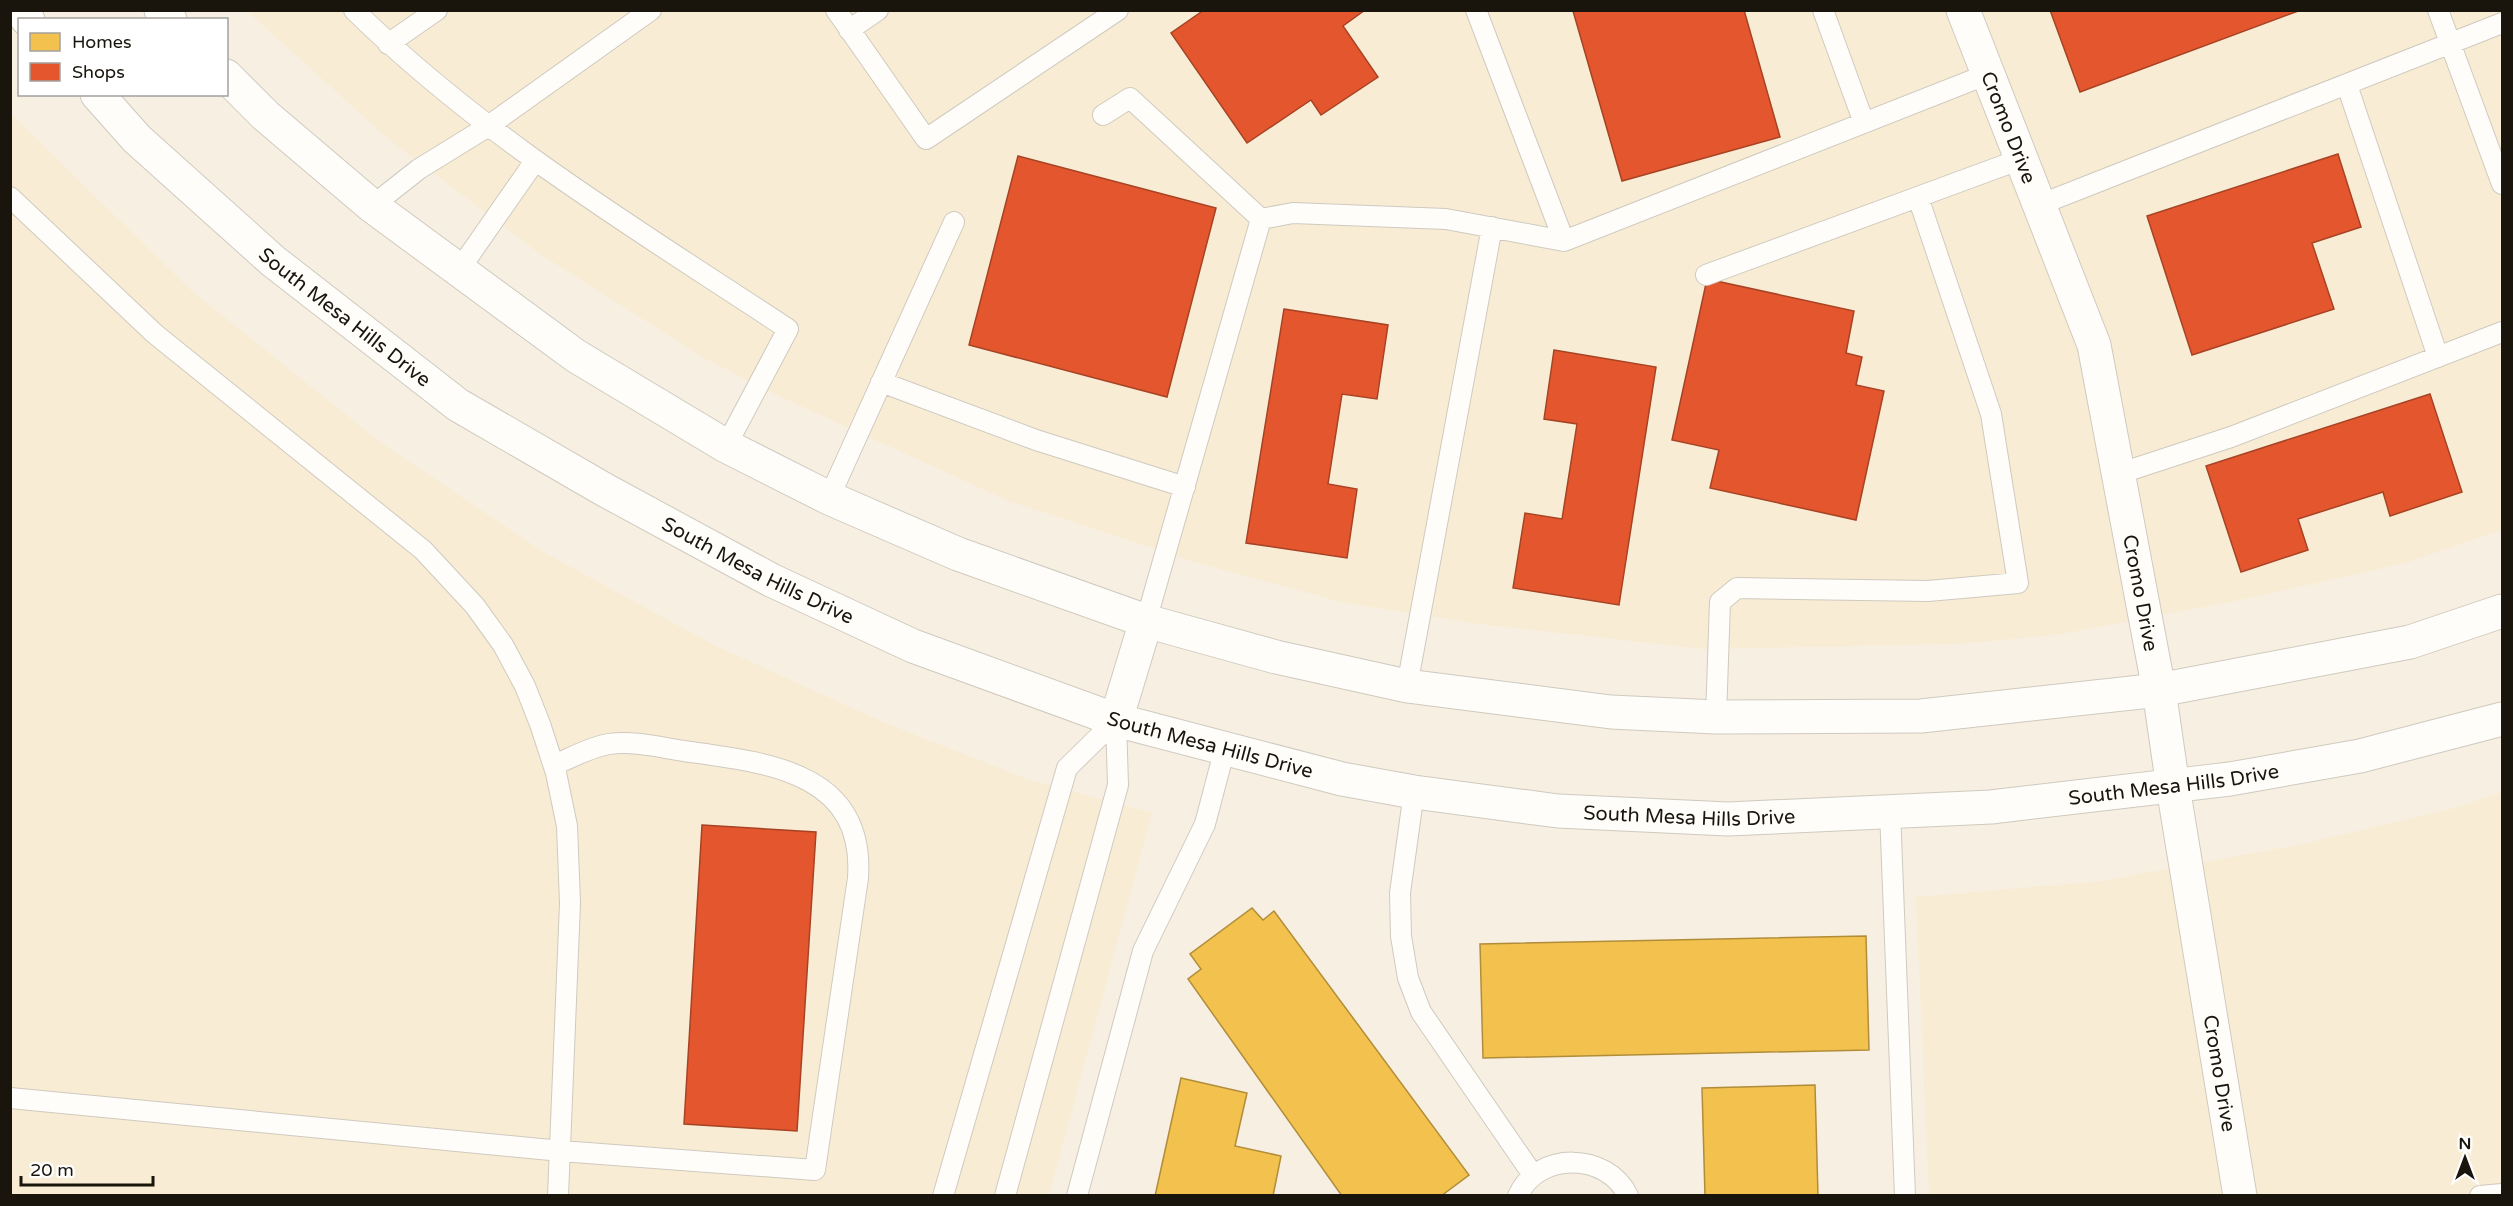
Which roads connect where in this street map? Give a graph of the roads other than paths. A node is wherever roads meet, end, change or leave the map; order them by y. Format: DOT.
graph roads {
  1 [pos="354,10"];
  2 [pos="437,10"];
  3 [pos="651,10"];
  4 [pos="836,10"];
  5 [pos="878,10"];
  6 [pos="1118,10"];
  7 [pos="1476,10"];
  8 [pos="1822,10"];
  9 [pos="1963,10"];
  10 [pos="2438,10"];
  11 [pos="2502,23"];
  12 [pos="849,30"];
  13 [pos="388,44"];
  14 [pos="2450,44"];
  15 [pos="1988,74"];
  16 [pos="228,78"];
  17 [pos="2347,85"];
  18 [pos="99,96"];
  19 [pos="1103,115"];
  20 [pos="1864,123"];
  21 [pos="487,127"];
  22 [pos="2021,159"];
  23 [pos="535,161"];
  24 [pos="2502,184"];
  25 [pos="10,197"];
  26 [pos="1918,197"];
  27 [pos="2039,205"];
  28 [pos="372,206"];
  29 [pos="1261,219"];
  30 [pos="954,222"];
  31 [pos="1492,227"];
  32 [pos="1564,241"];
  33 [pos="459,270"];
  34 [pos="1706,275"];
  35 [pos="2502,332"];
  36 [pos="2438,357"];
  37 [pos="881,382"];
  38 [pos="726,446"];
  39 [pos="2118,474"];
  40 [pos="1185,487"];
  41 [pos="829,498"];
  42 [pos="2502,611"];
  43 [pos="1146,621"];
  44 [pos="1407,686"];
  45 [pos="2160,690"];
  46 [pos="1716,717"];
  47 [pos="2502,719"];
  48 [pos="1116,720"];
  49 [pos="1225,748"];
  50 [pos="554,765"];
  51 [pos="2173,787"];
  52 [pos="1414,792"];
  53 [pos="1890,811"];
  54 [pos="10,1098"];
  55 [pos="561,1151"];
  56 [pos="1533,1175"];
  57 [pos="2502,1194"];
  58 [pos="558,1196"];
  59 [pos="943,1196"];
  60 [pos="1005,1196"];
  61 [pos="1077,1196"];
  62 [pos="1518,1196"];
  63 [pos="1628,1196"];
  64 [pos="1905,1196"];
  65 [pos="2240,1196"];
  66 [pos="2480,1196"];
  1 -- 13 [label="lane"];
  2 -- 13 [label="lane"];
  3 -- 21 [label="lane"];
  4 -- 12 [label="lane"];
  5 -- 12 [label="lane"];
  6 -- 12 [label="lane"];
  7 -- 32 [label="lane"];
  8 -- 20 [label="lane"];
  9 -- 15 [label="street, Cromo Drive"];
  10 -- 14 [label="lane"];
  11 -- 14 [label="lane"];
  13 -- 21 [label="lane"];
  14 -- 17 [label="lane"];
  14 -- 24 [label="lane"];
  15 -- 20 [label="lane"];
  15 -- 22 [label="street, Cromo Drive"];
  16 -- 28 [label="street"];
  17 -- 27 [label="lane"];
  17 -- 36 [label="lane"];
  18 -- 48 [label="street, South Mesa Hills Drive"];
  19 -- 29 [label="lane"];
  20 -- 32 [label="lane"];
  21 -- 23 [label="lane"];
  21 -- 28 [label="lane"];
  22 -- 26 [label="lane"];
  22 -- 27 [label="street, Cromo Drive"];
  23 -- 33 [label="lane"];
  23 -- 38 [label="lane"];
  25 -- 50 [label="lane"];
  26 -- 34 [label="lane"];
  26 -- 46 [label="lane"];
  27 -- 39 [label="street, Cromo Drive"];
  28 -- 33 [label="street"];
  29 -- 31 [label="lane"];
  29 -- 40 [label="lane"];
  30 -- 37 [label="lane"];
  31 -- 32 [label="lane"];
  31 -- 44 [label="lane"];
  33 -- 38 [label="street"];
  35 -- 36 [label="lane"];
  36 -- 39 [label="lane"];
  37 -- 40 [label="lane"];
  37 -- 41 [label="lane"];
  38 -- 41 [label="street"];
  39 -- 45 [label="street, Cromo Drive"];
  40 -- 43 [label="lane"];
  41 -- 43 [label="street"];
  42 -- 45 [label="street"];
  43 -- 44 [label="street"];
  43 -- 48 [label="street"];
  44 -- 46 [label="street"];
  45 -- 46 [label="street"];
  45 -- 51 [label="street, Cromo Drive"];
  47 -- 51 [label="street, South Mesa Hills Drive"];
  48 -- 49 [label="street, South Mesa Hills Drive"];
  48 -- 59 [label="lane"];
  48 -- 60 [label="lane"];
  49 -- 52 [label="street, South Mesa Hills Drive"];
  49 -- 61 [label="lane"];
  50 -- 55 [label="lane"];
  50 -- 55 [label="lane"];
  51 -- 53 [label="street, South Mesa Hills Drive"];
  51 -- 65 [label="street, Cromo Drive"];
  52 -- 53 [label="street, South Mesa Hills Drive"];
  52 -- 56 [label="lane"];
  53 -- 64 [label="lane"];
  54 -- 55 [label="lane"];
  55 -- 58 [label="lane"];
  56 -- 62 [label="lane"];
  56 -- 63 [label="lane"];
  57 -- 66 [label="lane"];
}
